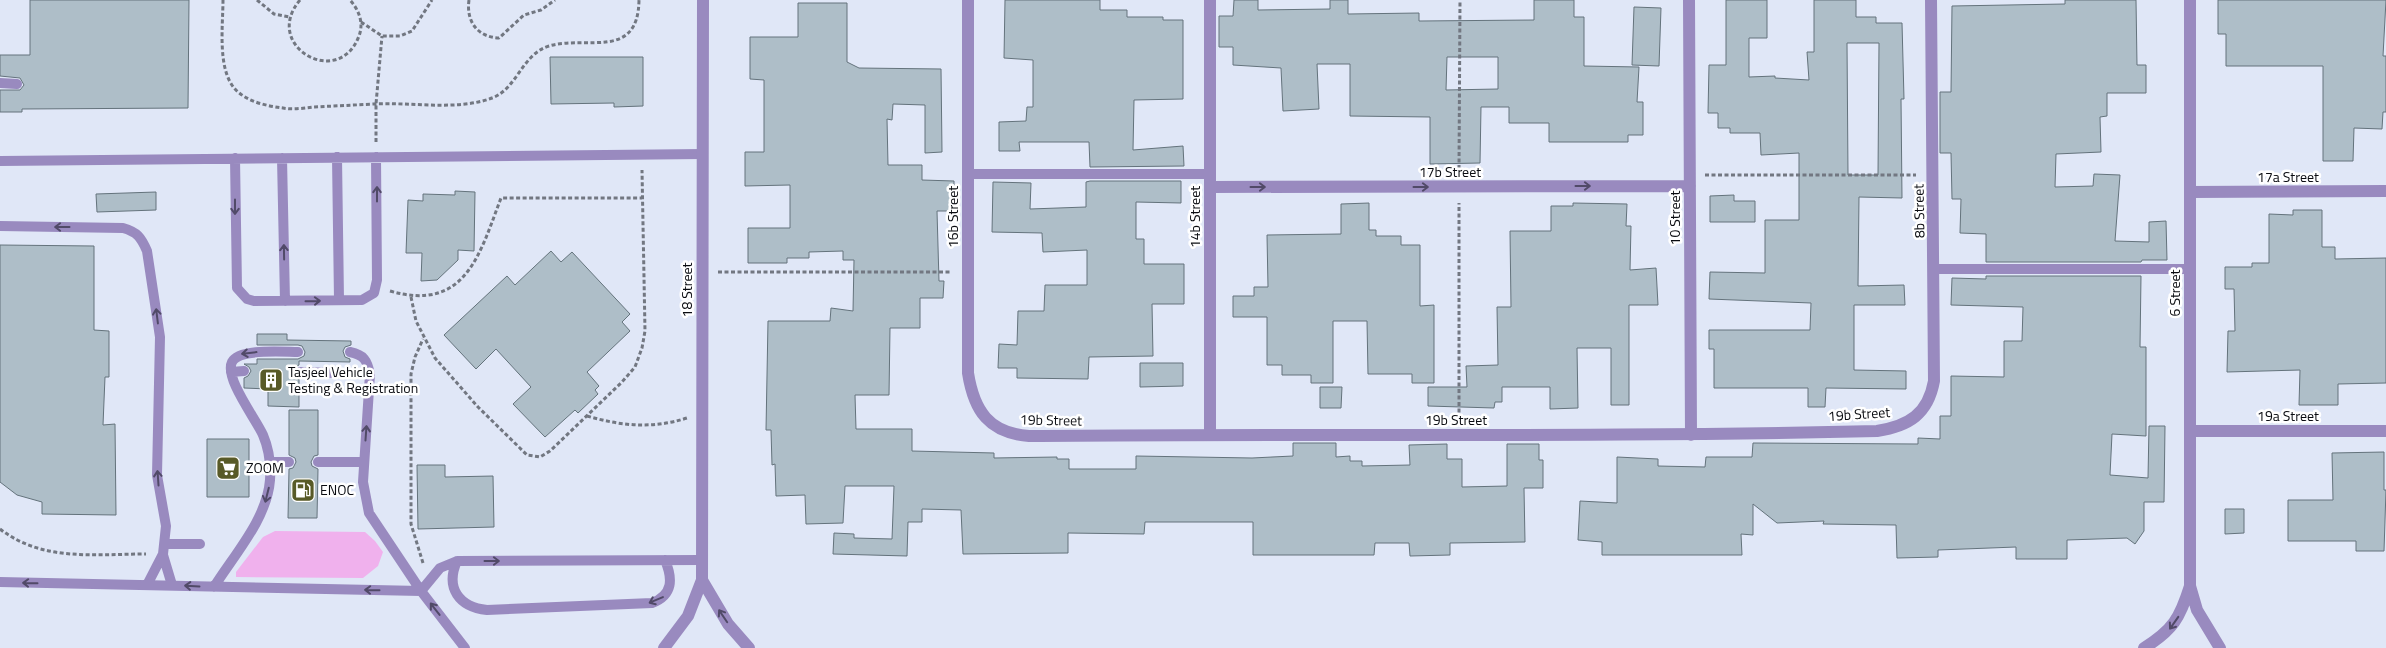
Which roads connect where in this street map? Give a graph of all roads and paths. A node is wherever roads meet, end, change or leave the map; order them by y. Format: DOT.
graph roads {
  1 [pos="223,0"];
  2 [pos="257,0"];
  3 [pos="300,0"];
  4 [pos="350,0"];
  5 [pos="432,0"];
  6 [pos="469,0"];
  7 [pos="555,0"];
  8 [pos="639,0"];
  9 [pos="703,0"];
  10 [pos="968,0"];
  11 [pos="1210,0"];
  12 [pos="1460,0"];
  13 [pos="1689,0"];
  14 [pos="1932,0"];
  15 [pos="2190,0"];
  16 [pos="290,17"];
  17 [pos="361,22"];
  18 [pos="382,36"];
  19 [pos="0,84"];
  20 [pos="17,84"];
  21 [pos="376,104"];
  22 [pos="642,154"];
  23 [pos="702,154"];
  24 [pos="337,157"];
  25 [pos="376,157"];
  26 [pos="235,158"];
  27 [pos="282,158"];
  28 [pos="0,160"];
  29 [pos="968,174"];
  30 [pos="1934,175"];
  31 [pos="1690,180"];
  32 [pos="1210,181"];
  33 [pos="1459,186"];
  34 [pos="2386,191"];
  35 [pos="2190,192"];
  36 [pos="642,198"];
  37 [pos="0,226"];
  38 [pos="1935,269"];
  39 [pos="2190,269"];
  40 [pos="702,272"];
  41 [pos="967,272"];
  42 [pos="377,287"];
  43 [pos="411,297"];
  44 [pos="339,300"];
  45 [pos="285,301"];
  46 [pos="424,338"];
  47 [pos="298,352"];
  48 [pos="350,352"];
  49 [pos="244,371"];
  50 [pos="231,372"];
  51 [pos="299,372"];
  52 [pos="370,374"];
  53 [pos="702,414"];
  54 [pos="587,416"];
  55 [pos="1915,416"];
  56 [pos="994,426"];
  57 [pos="2190,431"];
  58 [pos="2386,431"];
  59 [pos="1210,434"];
  60 [pos="1459,435"];
  61 [pos="1691,436"];
  62 [pos="270,462"];
  63 [pos="288,462"];
  64 [pos="318,462"];
  65 [pos="364,462"];
  66 [pos="0,529"];
  67 [pos="200,544"];
  68 [pos="164,549"];
  69 [pos="665,560"];
  70 [pos="702,560"];
  71 [pos="457,561"];
  72 [pos="430,577"];
  73 [pos="702,580"];
  74 [pos="0,582"];
  75 [pos="147,585"];
  76 [pos="172,585"];
  77 [pos="2190,586"];
  78 [pos="214,587"];
  79 [pos="421,591"];
  80 [pos="465,648"];
  81 [pos="664,648"];
  82 [pos="749,648"];
  83 [pos="2144,648"];
  84 [pos="2220,648"];
  1 -- 21 [label="path"];
  2 -- 16 [label="path"];
  3 -- 16 [label="path"];
  4 -- 17 [label="path"];
  5 -- 18 [label="path"];
  6 -- 7 [label="path"];
  8 -- 21 [label="path"];
  9 -- 23 [label="street, 18 Street"];
  10 -- 29 [label="street, 16b Street"];
  11 -- 32 [label="street, 14b Street"];
  12 -- 33 [label="path"];
  13 -- 31 [label="street, 10 Street"];
  14 -- 30 [label="street, 8b Street"];
  15 -- 35 [label="street, 6 Street"];
  16 -- 17 [label="path"];
  17 -- 18 [label="path"];
  18 -- 21 [label="path"];
  19 -- 20 [label="lane"];
  21 -- 25 [label="path"];
  22 -- 23 [label="lane"];
  22 -- 25 [label="lane"];
  22 -- 36 [label="path"];
  23 -- 40 [label="street, 18 Street"];
  24 -- 25 [label="lane"];
  24 -- 27 [label="lane"];
  24 -- 44 [label="lane"];
  42 -- 25 [label="lane, one-way"];
  26 -- 27 [label="lane"];
  26 -- 28 [label="lane"];
  26 -- 45 [label="lane, one-way"];
  45 -- 27 [label="lane, one-way"];
  29 -- 32 [label="lane"];
  29 -- 41 [label="street, 16b Street"];
  30 -- 31 [label="path"];
  30 -- 38 [label="street, 8b Street"];
  33 -- 31 [label="street, 17b Street, one-way"];
  31 -- 61 [label="street, 10 Street"];
  32 -- 33 [label="street, 17b Street, one-way"];
  32 -- 59 [label="street, 14b Street"];
  33 -- 60 [label="path"];
  34 -- 35 [label="street, 17a Street"];
  35 -- 39 [label="street, 6 Street"];
  36 -- 43 [label="path"];
  36 -- 54 [label="path"];
  68 -- 37 [label="lane, one-way"];
  38 -- 39 [label="lane"];
  38 -- 55 [label="street, 8b Street"];
  39 -- 57 [label="street, 6 Street"];
  40 -- 41 [label="path"];
  40 -- 53 [label="street, 18 Street"];
  41 -- 56 [label="street, 16b Street"];
  42 -- 43 [label="path"];
  42 -- 44 [label="lane"];
  43 -- 46 [label="path"];
  45 -- 44 [label="lane, one-way"];
  46 -- 54 [label="path"];
  46 -- 72 [label="path"];
  47 -- 50 [label="lane, one-way"];
  48 -- 52 [label="lane"];
  49 -- 50 [label="lane"];
  50 -- 62 [label="lane"];
  51 -- 52 [label="lane"];
  65 -- 52 [label="lane, one-way"];
  53 -- 54 [label="path"];
  53 -- 70 [label="street, 18 Street"];
  55 -- 61 [label="street, 19b Street"];
  56 -- 59 [label="street, 19b Street"];
  57 -- 58 [label="street, 19a Street"];
  57 -- 77 [label="street, 6 Street"];
  59 -- 60 [label="street, 19b Street"];
  60 -- 61 [label="street, 19b Street"];
  62 -- 63 [label="lane"];
  62 -- 78 [label="lane, one-way"];
  64 -- 65 [label="lane"];
  65 -- 79 [label="lane"];
  66 -- 68 [label="path"];
  67 -- 68 [label="lane"];
  68 -- 75 [label="lane"];
  68 -- 76 [label="lane"];
  69 -- 70 [label="lane"];
  71 -- 69 [label="lane, one-way"];
  69 -- 71 [label="lane, one-way"];
  70 -- 73 [label="street, 18 Street"];
  71 -- 72 [label="lane"];
  72 -- 79 [label="lane"];
  73 -- 81 [label="street, 18 Street"];
  82 -- 73 [label="street, one-way"];
  75 -- 74 [label="lane, one-way"];
  75 -- 76 [label="lane"];
  78 -- 76 [label="lane, one-way"];
  77 -- 83 [label="street, 6 Street, one-way"];
  77 -- 84 [label="street, 6 Street"];
  79 -- 78 [label="lane, one-way"];
  80 -- 79 [label="lane, one-way"];
}
